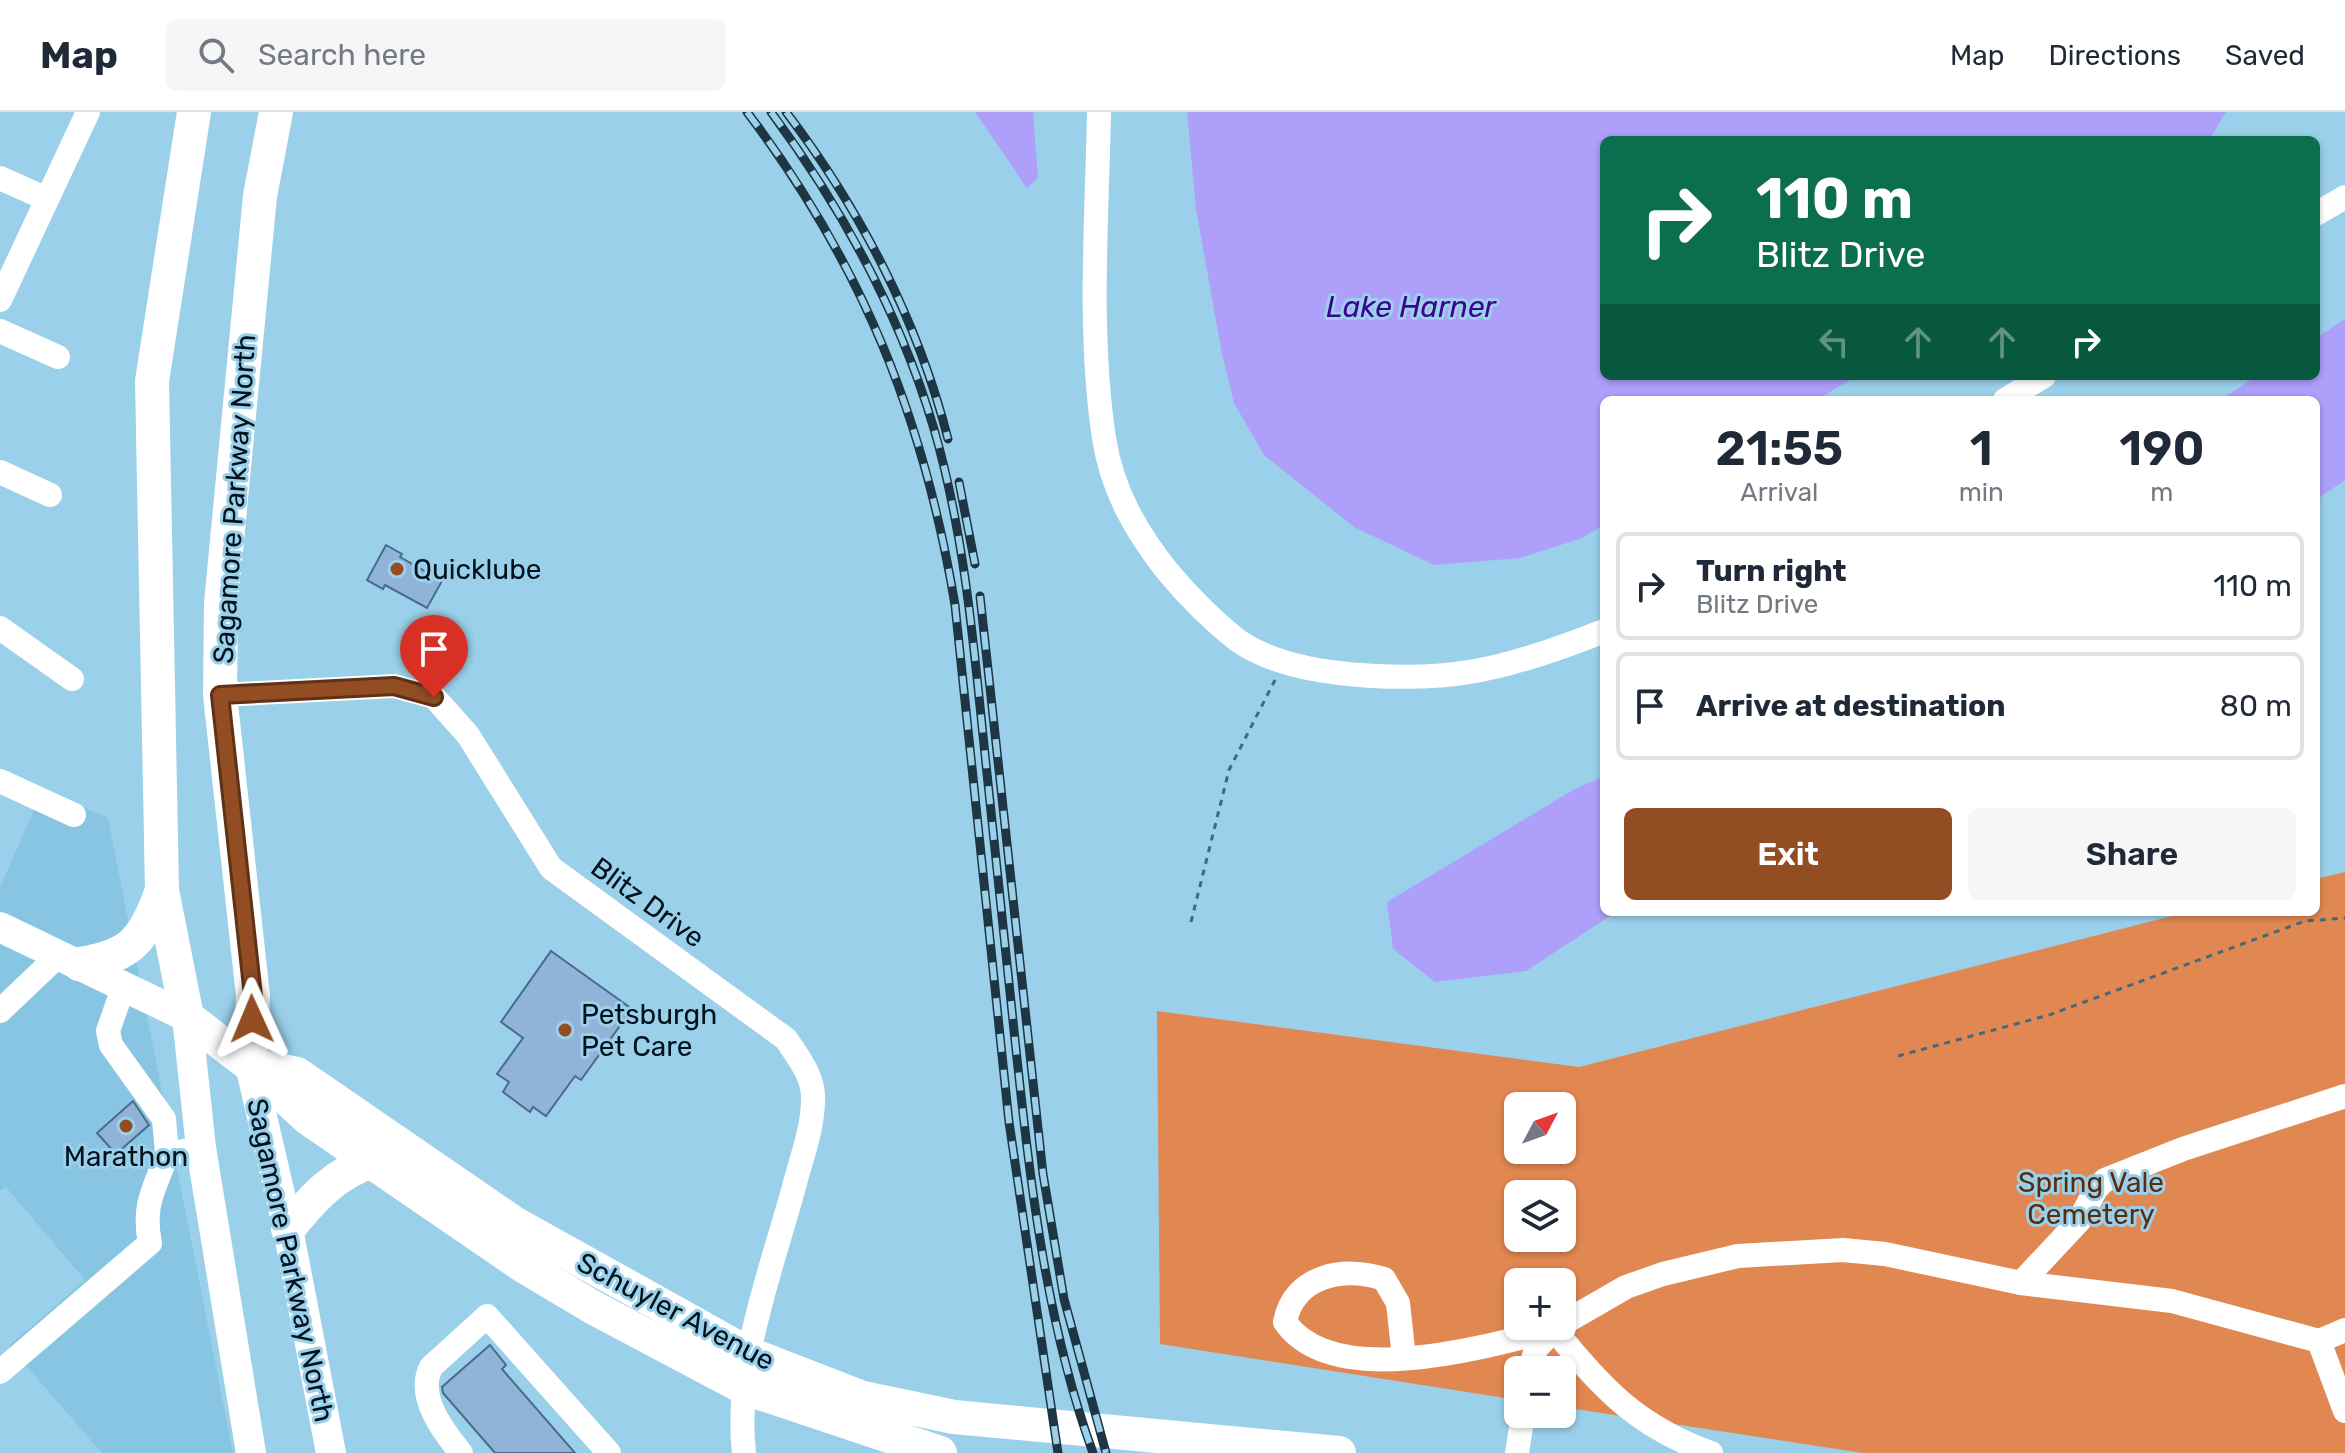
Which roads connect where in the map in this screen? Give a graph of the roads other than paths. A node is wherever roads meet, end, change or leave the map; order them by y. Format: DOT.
graph roads {
  1 [pos="88,112"];
  2 [pos="194,112"];
  3 [pos="276,112"];
  4 [pos="1099,112"];
  5 [pos="0,178"];
  6 [pos="2345,197"];
  7 [pos="47,199"];
  8 [pos="2320,212"];
  9 [pos="0,300"];
  10 [pos="0,331"];
  11 [pos="58,357"];
  12 [pos="2038,380"];
  13 [pos="2012,396"];
  14 [pos="0,472"];
  15 [pos="50,495"];
  16 [pos="0,628"];
  17 [pos="1600,632"];
  18 [pos="72,679"];
  19 [pos="220,695"];
  20 [pos="0,781"];
  21 [pos="74,815"];
  22 [pos="162,890"];
  23 [pos="0,927"];
  24 [pos="69,959"];
  25 [pos="123,988"];
  26 [pos="0,1011"];
  27 [pos="187,1017"];
  28 [pos="250,1065"];
  29 [pos="2345,1096"];
  30 [pos="201,1148"];
  31 [pos="167,1154"];
  32 [pos="372,1161"];
  33 [pos="288,1229"];
  34 [pos="2021,1283"];
  35 [pos="1576,1316"];
  36 [pos="2345,1330"];
  37 [pos="1506,1340"];
  38 [pos="1569,1340"];
  39 [pos="2319,1341"];
  40 [pos="1404,1358"];
  41 [pos="747,1371"];
  42 [pos="0,1372"];
  43 [pos="2345,1411"];
  44 [pos="1521,1428"];
  45 [pos="251,1453"];
  46 [pos="331,1453"];
  47 [pos="461,1453"];
  48 [pos="609,1453"];
  49 [pos="744,1453"];
  50 [pos="940,1453"];
  51 [pos="1339,1453"];
  52 [pos="1517,1453"];
  53 [pos="1711,1453"];
  1 -- 7 [label="street"];
  2 -- 22 [label="highway"];
  3 -- 19 [label="highway, Sagamore Parkway North"];
  4 -- 17 [label="street"];
  5 -- 7 [label="street"];
  6 -- 8 [label="street"];
  7 -- 9 [label="street"];
  10 -- 11 [label="street"];
  12 -- 13 [label="street"];
  14 -- 15 [label="street"];
  16 -- 18 [label="street"];
  19 -- 28 [label="highway, Sagamore Parkway North"];
  19 -- 41 [label="street, Blitz Drive"];
  20 -- 21 [label="street"];
  22 -- 24 [label="highway"];
  22 -- 27 [label="highway"];
  23 -- 24 [label="main road, Schuyler Avenue"];
  24 -- 25 [label="main road, Schuyler Avenue"];
  24 -- 26 [label="street"];
  25 -- 27 [label="main road, Schuyler Avenue"];
  25 -- 31 [label="street"];
  27 -- 28 [label="highway, Schuyler Avenue"];
  27 -- 30 [label="main road"];
  28 -- 32 [label="highway, Schuyler Avenue"];
  28 -- 33 [label="main road, Sagamore Parkway North"];
  28 -- 41 [label="highway, Schuyler Avenue"];
  29 -- 34 [label="street"];
  30 -- 31 [label="street"];
  30 -- 45 [label="main road"];
  31 -- 42 [label="street"];
  32 -- 33 [label="highway"];
  32 -- 41 [label="highway, Schuyler Avenue"];
  33 -- 46 [label="main road, Sagamore Parkway North"];
  34 -- 35 [label="street"];
  34 -- 39 [label="street"];
  36 -- 39 [label="street"];
  37 -- 40 [label="street"];
  38 -- 53 [label="street"];
  39 -- 43 [label="street"];
  40 -- 40 [label="street"];
  41 -- 49 [label="street, Blitz Drive"];
  41 -- 50 [label="highway, Schuyler Avenue"];
  41 -- 51 [label="highway, Schuyler Avenue"];
  44 -- 52 [label="street"];
  47 -- 48 [label="street"];
}
